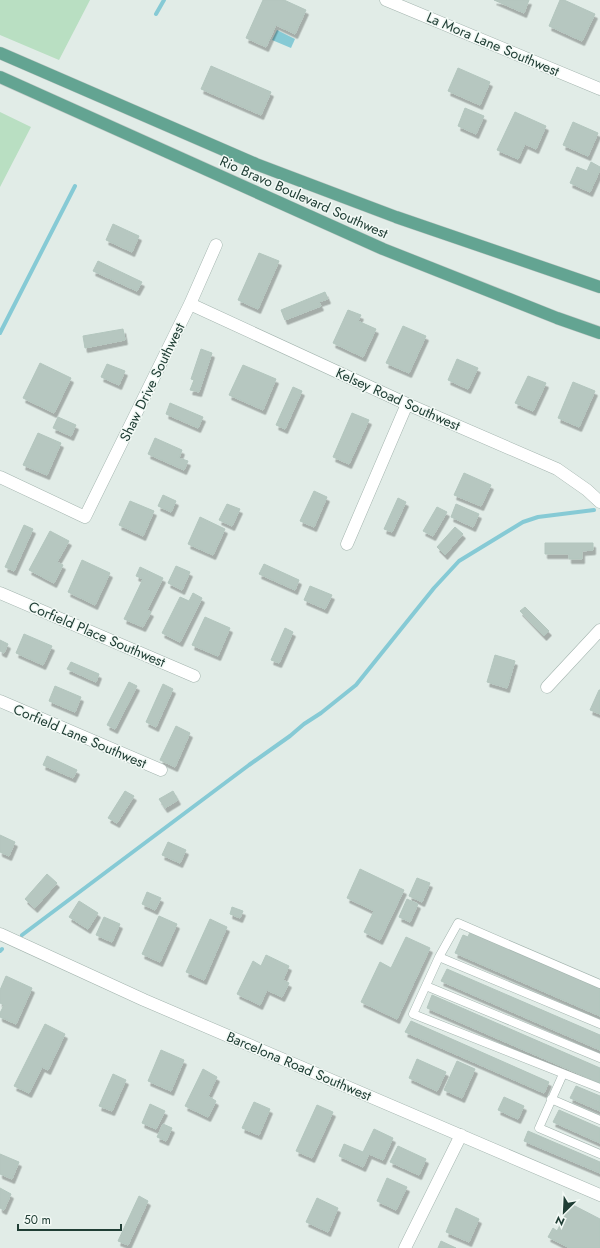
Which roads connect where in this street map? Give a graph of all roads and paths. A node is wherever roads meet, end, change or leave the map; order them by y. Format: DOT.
graph roads {
  1 [pos="386,0"];
  2 [pos="0,53"];
  3 [pos="0,78"];
  4 [pos="600,89"];
  5 [pos="216,246"];
  6 [pos="600,287"];
  7 [pos="190,304"];
  8 [pos="600,332"];
  9 [pos="407,404"];
  10 [pos="0,478"];
  11 [pos="600,502"];
  12 [pos="348,544"];
  13 [pos="0,593"];
  14 [pos="600,630"];
  15 [pos="194,676"];
  16 [pos="547,687"];
  17 [pos="0,702"];
  18 [pos="160,770"];
  19 [pos="0,934"];
  20 [pos="439,957"];
  21 [pos="600,984"];
  22 [pos="426,986"];
  23 [pos="600,1024"];
  24 [pos="600,1058"];
  25 [pos="562,1074"];
  26 [pos="600,1088"];
  27 [pos="551,1099"];
  28 [pos="600,1120"];
  29 [pos="462,1135"];
  30 [pos="600,1154"];
  31 [pos="600,1195"];
  32 [pos="405,1248"];
  1 -- 4 [label="street, La Mora Lane Southwest"];
  2 -- 6 [label="main road, Rio Bravo Boulevard Southwest"];
  3 -- 8 [label="main road, Rio Bravo Boulevard Southwest"];
  5 -- 7 [label="street, Shaw Drive Southwest"];
  7 -- 9 [label="street, Kelsey Road Southwest"];
  7 -- 10 [label="street, Shaw Drive Southwest"];
  9 -- 11 [label="street, Kelsey Road Southwest"];
  9 -- 12 [label="street"];
  13 -- 15 [label="street, Corfield Place Southwest"];
  14 -- 16 [label="street"];
  17 -- 18 [label="street, Corfield Lane Southwest"];
  19 -- 29 [label="street, Barcelona Road Southwest"];
  20 -- 21 [label="lane"];
  20 -- 22 [label="lane"];
  20 -- 23 [label="lane"];
  22 -- 24 [label="lane"];
  22 -- 25 [label="lane"];
  25 -- 26 [label="lane"];
  25 -- 27 [label="lane"];
  27 -- 28 [label="lane"];
  27 -- 30 [label="lane"];
  29 -- 31 [label="street, Barcelona Road Southwest"];
  29 -- 32 [label="street"];
}
